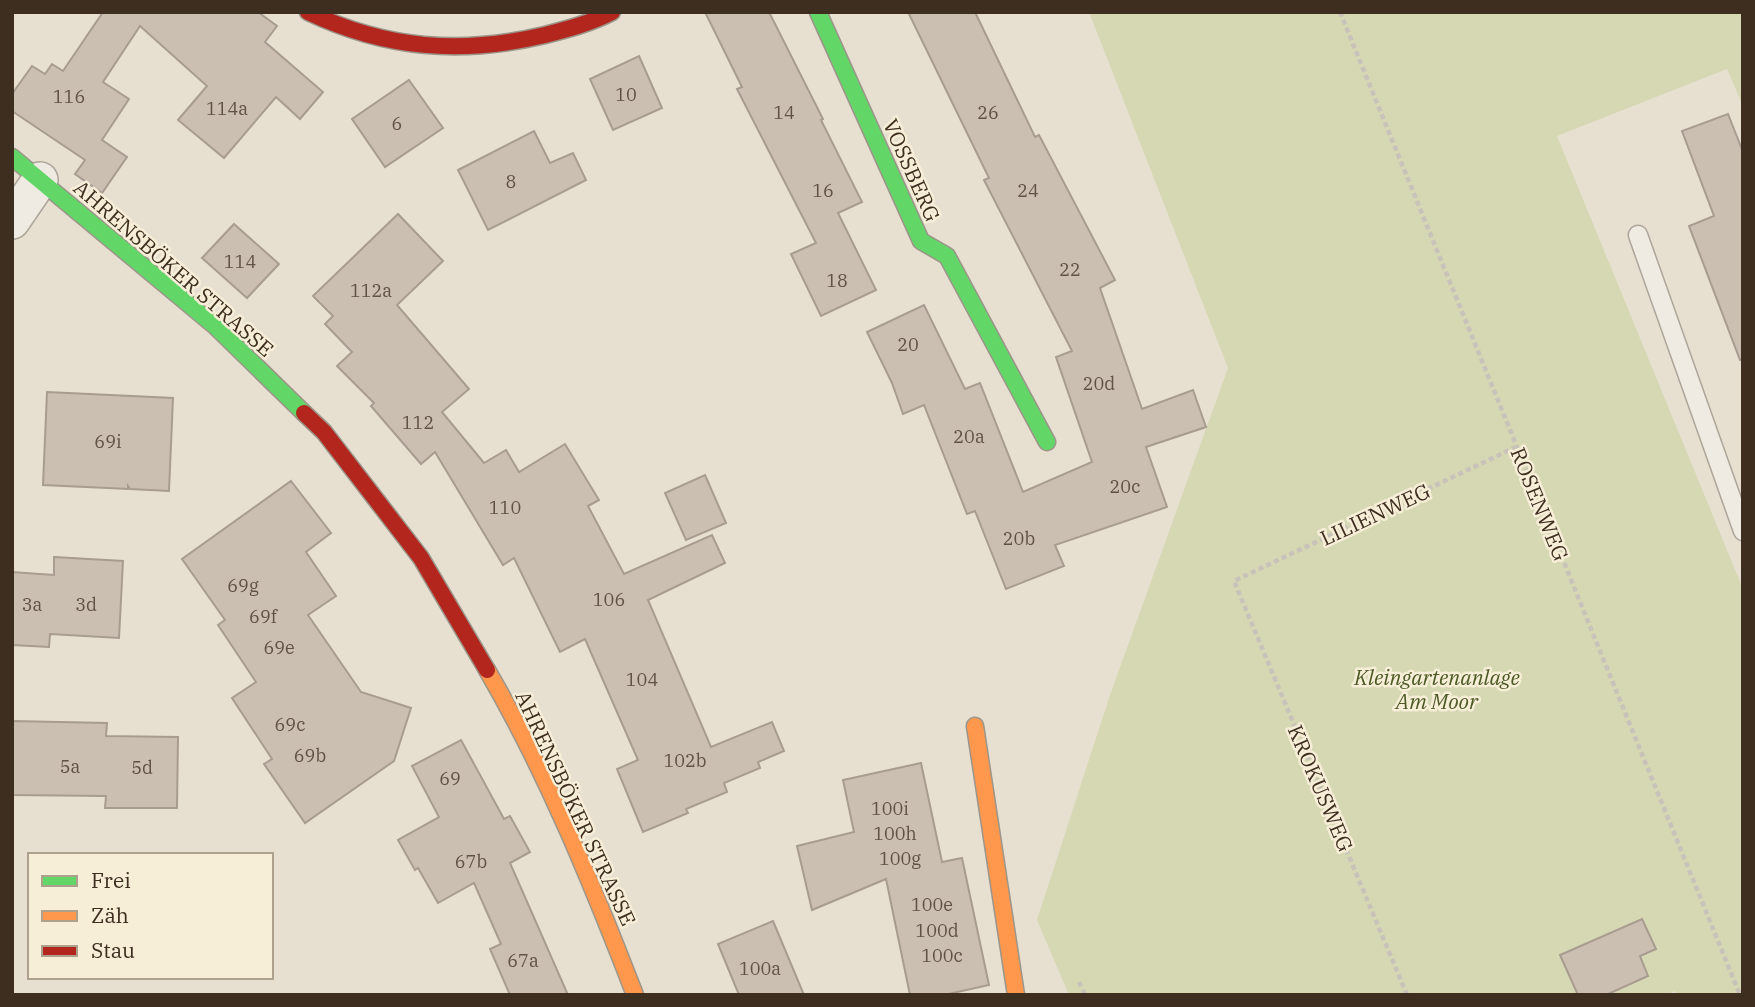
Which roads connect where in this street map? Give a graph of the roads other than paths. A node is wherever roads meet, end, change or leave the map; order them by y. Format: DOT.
graph roads {
  1 [pos="308,12"];
  2 [pos="612,12"];
  3 [pos="818,12"];
  4 [pos="12,157"];
  5 [pos="40,180"];
  6 [pos="12,221"];
  7 [pos="1638,235"];
  8 [pos="1046,442"];
  9 [pos="1743,531"];
  10 [pos="975,726"];
  11 [pos="635,995"];
  12 [pos="1016,995"];
  1 -- 2 [label="street"];
  3 -- 8 [label="street, VOSSBERG"];
  4 -- 5 [label="street, AHRENSBÖKER STRASSE"];
  5 -- 6 [label="street"];
  5 -- 11 [label="street, AHRENSBÖKER STRASSE"];
  7 -- 9 [label="lane"];
  10 -- 12 [label="street"];
}
